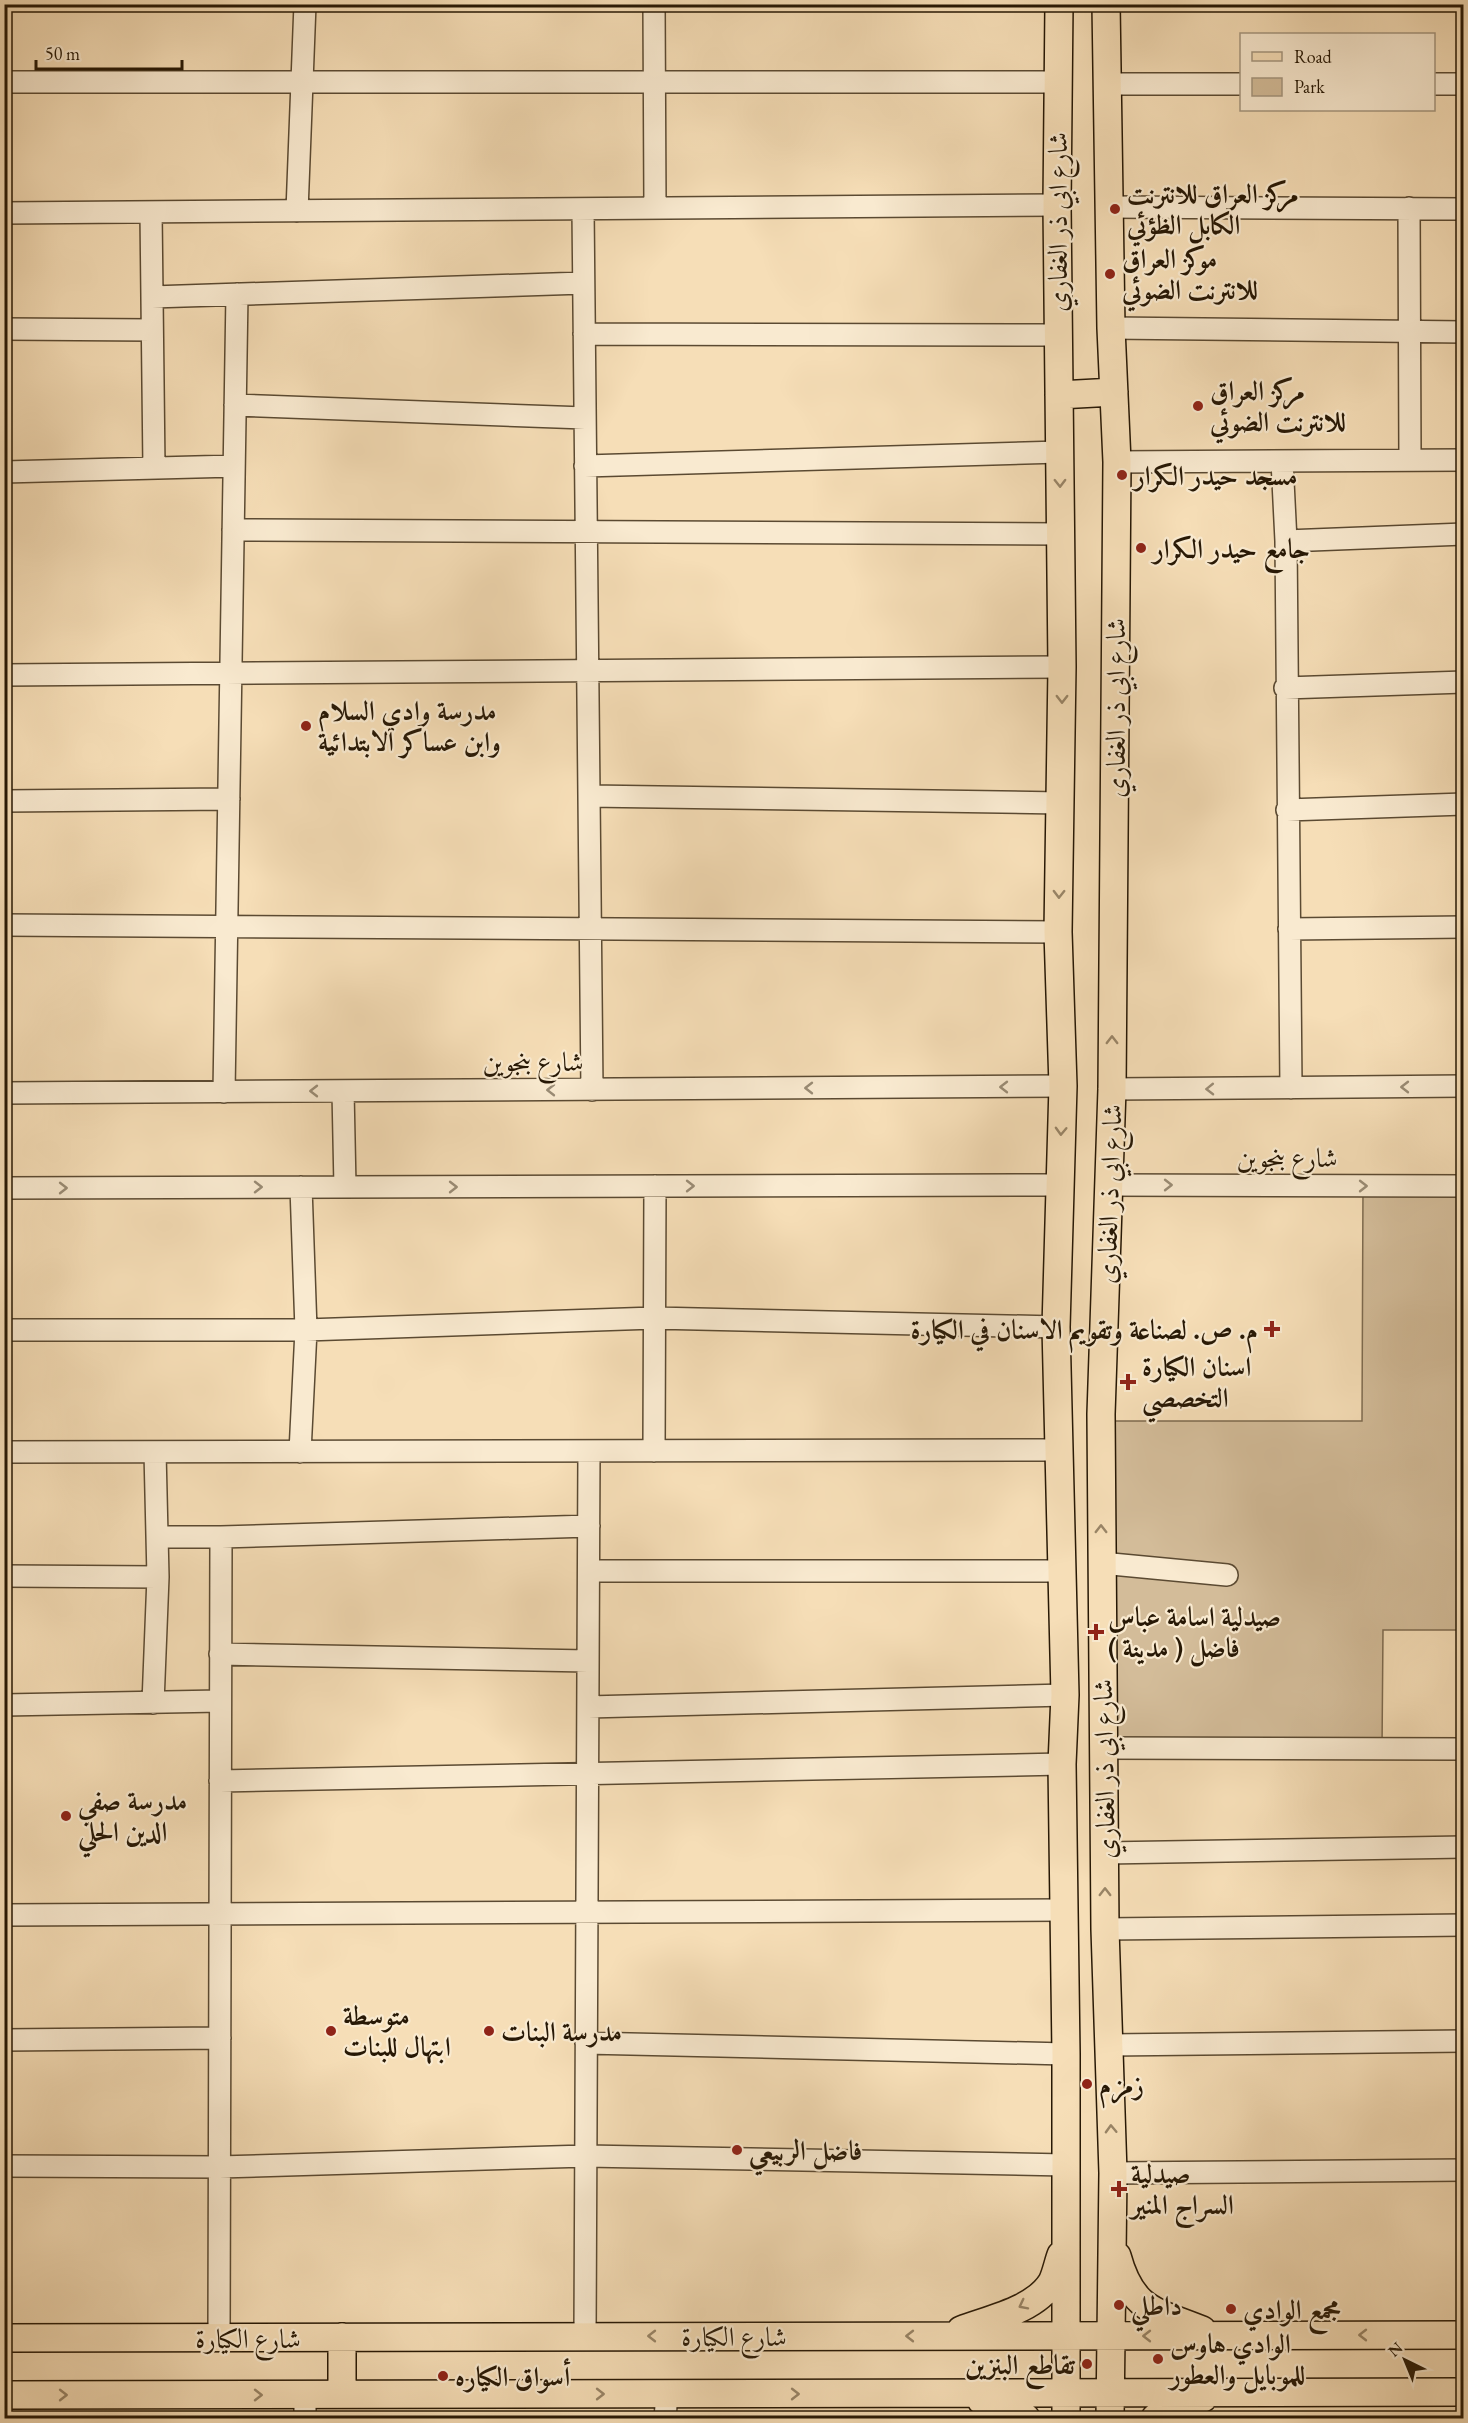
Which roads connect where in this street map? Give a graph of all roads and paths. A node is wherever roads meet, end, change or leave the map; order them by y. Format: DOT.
graph roads {
  1 [pos="305,4"];
  2 [pos="654,4"];
  3 [pos="1059,4"];
  4 [pos="1106,4"];
  5 [pos="4,82"];
  6 [pos="302,82"];
  7 [pos="654,82"];
  8 [pos="1057,82"];
  9 [pos="1106,84"];
  10 [pos="1240,84"];
  11 [pos="1435,84"];
  12 [pos="1464,84"];
  13 [pos="1057,205"];
  14 [pos="1110,207"];
  15 [pos="655,208"];
  16 [pos="1409,208"];
  17 [pos="583,209"];
  18 [pos="1464,209"];
  19 [pos="297,211"];
  20 [pos="151,212"];
  21 [pos="4,213"];
  22 [pos="584,283"];
  23 [pos="237,294"];
  24 [pos="152,297"];
  25 [pos="1112,328"];
  26 [pos="4,330"];
  27 [pos="152,330"];
  28 [pos="1409,331"];
  29 [pos="1464,332"];
  30 [pos="584,334"];
  31 [pos="1058,335"];
  32 [pos="1114,392"];
  33 [pos="1059,395"];
  34 [pos="235,405"];
  35 [pos="585,418"];
  36 [pos="1060,452"];
  37 [pos="1410,460"];
  38 [pos="1464,460"];
  39 [pos="1282,461"];
  40 [pos="1117,462"];
  41 [pos="234,466"];
  42 [pos="585,466"];
  43 [pos="154,468"];
  44 [pos="4,472"];
  45 [pos="233,530"];
  46 [pos="586,532"];
  47 [pos="1061,534"];
  48 [pos="1464,534"];
  49 [pos="1286,541"];
  50 [pos="1062,668"];
  51 [pos="587,671"];
  52 [pos="231,674"];
  53 [pos="4,675"];
  54 [pos="1464,682"];
  55 [pos="1286,688"];
  56 [pos="589,796"];
  57 [pos="229,799"];
  58 [pos="4,801"];
  59 [pos="1061,803"];
  60 [pos="1464,804"];
  61 [pos="1287,810"];
  62 [pos="4,925"];
  63 [pos="227,927"];
  64 [pos="1464,927"];
  65 [pos="590,929"];
  66 [pos="1288,929"];
  67 [pos="1058,932"];
  68 [pos="1063,1086"];
  69 [pos="1464,1086"];
  70 [pos="1291,1088"];
  71 [pos="1112,1089"];
  72 [pos="592,1090"];
  73 [pos="343,1091"];
  74 [pos="224,1092"];
  75 [pos="4,1093"];
  76 [pos="1059,1185"];
  77 [pos="1110,1185"];
  78 [pos="655,1186"];
  79 [pos="1464,1186"];
  80 [pos="301,1187"];
  81 [pos="345,1187"];
  82 [pos="4,1188"];
  83 [pos="654,1318"];
  84 [pos="1056,1327"];
  85 [pos="4,1330"];
  86 [pos="306,1330"];
  87 [pos="1060,1450"];
  88 [pos="589,1451"];
  89 [pos="654,1451"];
  90 [pos="4,1452"];
  91 [pos="155,1452"];
  92 [pos="300,1452"];
  93 [pos="589,1526"];
  94 [pos="158,1537"];
  95 [pos="221,1537"];
  96 [pos="1101,1563"];
  97 [pos="589,1571"];
  98 [pos="1061,1571"];
  99 [pos="1227,1575"];
  100 [pos="4,1576"];
  101 [pos="158,1577"];
  102 [pos="220,1654"];
  103 [pos="588,1661"];
  104 [pos="1103,1674"];
  105 [pos="1064,1684"];
  106 [pos="220,1701"];
  107 [pos="153,1702"];
  108 [pos="4,1705"];
  109 [pos="588,1707"];
  110 [pos="1104,1748"];
  111 [pos="1464,1749"];
  112 [pos="1062,1764"];
  113 [pos="588,1774"];
  114 [pos="220,1781"];
  115 [pos="1464,1847"];
  116 [pos="1105,1852"];
  117 [pos="1063,1910"];
  118 [pos="587,1912"];
  119 [pos="220,1913"];
  120 [pos="4,1915"];
  121 [pos="1464,1925"];
  122 [pos="1105,1929"];
  123 [pos="220,2038"];
  124 [pos="4,2040"];
  125 [pos="1464,2042"];
  126 [pos="586,2043"];
  127 [pos="1109,2045"];
  128 [pos="1066,2054"];
  129 [pos="586,2156"];
  130 [pos="1066,2165"];
  131 [pos="4,2166"];
  132 [pos="219,2167"];
  133 [pos="1464,2170"];
  134 [pos="1113,2173"];
  135 [pos="1112,2236"];
  136 [pos="1065,2242"];
  137 [pos="1464,2335"];
  138 [pos="585,2336"];
  139 [pos="945,2336"];
  140 [pos="1065,2336"];
  141 [pos="1110,2336"];
  142 [pos="1214,2336"];
  143 [pos="342,2337"];
  144 [pos="4,2338"];
  145 [pos="219,2338"];
  146 [pos="1464,2392"];
  147 [pos="960,2393"];
  148 [pos="1215,2393"];
  149 [pos="342,2394"];
  150 [pos="4,2395"];
  151 [pos="666,2406"];
  152 [pos="1066,2406"];
  153 [pos="1110,2406"];
  154 [pos="305,2407"];
  155 [pos="1026,2418"];
  156 [pos="1155,2418"];
  1 -- 6 [label="street"];
  2 -- 7 [label="street"];
  3 -- 8 [label="main road, شارع ابي ذر الغفاري"];
  4 -- 9 [label="main road, شارع ابي ذر الغفاري"];
  5 -- 6 [label="street"];
  6 -- 7 [label="street"];
  6 -- 19 [label="street"];
  7 -- 8 [label="street"];
  7 -- 15 [label="street"];
  8 -- 13 [label="main road, شارع ابي ذر الغفاري"];
  9 -- 10 [label="street"];
  9 -- 14 [label="main road, شارع ابي ذر الغفاري"];
  11 -- 12 [label="street"];
  13 -- 15 [label="street"];
  13 -- 31 [label="main road, شارع ابي ذر الغفاري"];
  14 -- 16 [label="street"];
  14 -- 25 [label="main road, شارع ابي ذر الغفاري"];
  15 -- 17 [label="street"];
  16 -- 18 [label="street"];
  16 -- 28 [label="street"];
  17 -- 19 [label="street"];
  17 -- 22 [label="street"];
  19 -- 20 [label="street"];
  20 -- 21 [label="street"];
  20 -- 24 [label="street"];
  22 -- 23 [label="street"];
  22 -- 30 [label="street"];
  23 -- 24 [label="street"];
  23 -- 34 [label="street"];
  24 -- 27 [label="street"];
  25 -- 28 [label="street"];
  25 -- 32 [label="main road, شارع ابي ذر الغفاري"];
  26 -- 27 [label="street"];
  27 -- 43 [label="street"];
  28 -- 29 [label="street"];
  28 -- 37 [label="street"];
  30 -- 31 [label="street"];
  30 -- 35 [label="street"];
  31 -- 33 [label="main road, شارع ابي ذر الغفاري"];
  32 -- 33 [label="main road"];
  32 -- 40 [label="main road, شارع ابي ذر الغفاري"];
  33 -- 36 [label="main road, شارع ابي ذر الغفاري"];
  34 -- 35 [label="street"];
  34 -- 41 [label="street"];
  35 -- 42 [label="street"];
  36 -- 42 [label="street"];
  36 -- 47 [label="main road, شارع ابي ذر الغفاري, one-way"];
  37 -- 38 [label="street"];
  37 -- 39 [label="street"];
  39 -- 40 [label="street"];
  39 -- 49 [label="street"];
  71 -- 40 [label="main road, شارع ابي ذر الغفاري, one-way"];
  41 -- 43 [label="street"];
  41 -- 45 [label="street"];
  42 -- 46 [label="street"];
  43 -- 44 [label="street"];
  45 -- 46 [label="street"];
  45 -- 52 [label="street"];
  46 -- 47 [label="street"];
  46 -- 51 [label="street"];
  47 -- 50 [label="main road, شارع ابي ذر الغفاري"];
  48 -- 49 [label="street"];
  49 -- 55 [label="street"];
  50 -- 51 [label="street"];
  50 -- 59 [label="main road, شارع ابي ذر الغفاري, one-way"];
  51 -- 52 [label="street"];
  51 -- 56 [label="street"];
  52 -- 53 [label="street"];
  52 -- 57 [label="street"];
  54 -- 55 [label="street"];
  55 -- 61 [label="street"];
  56 -- 59 [label="street"];
  56 -- 65 [label="street"];
  57 -- 58 [label="street"];
  57 -- 63 [label="street"];
  59 -- 67 [label="main road, شارع ابي ذر الغفاري, one-way"];
  60 -- 61 [label="street"];
  61 -- 66 [label="street"];
  62 -- 63 [label="street"];
  63 -- 65 [label="street"];
  63 -- 74 [label="street"];
  64 -- 66 [label="street"];
  65 -- 67 [label="street"];
  65 -- 72 [label="street"];
  66 -- 70 [label="street"];
  67 -- 68 [label="main road, شارع ابي ذر الغفاري"];
  68 -- 72 [label="street, شارع بنجوين, one-way"];
  68 -- 76 [label="main road, شارع ابي ذر الغفاري, one-way"];
  69 -- 70 [label="street, one-way"];
  70 -- 71 [label="street, one-way"];
  71 -- 77 [label="main road, شارع ابي ذر الغفاري"];
  72 -- 73 [label="street, شارع بنجوين, one-way"];
  73 -- 74 [label="street, شارع بنجوين, one-way"];
  73 -- 81 [label="street"];
  74 -- 75 [label="street, شارع بنجوين"];
  78 -- 76 [label="street, one-way"];
  76 -- 84 [label="main road, شارع ابي ذر الغفاري"];
  77 -- 79 [label="street, شارع بنجوين, one-way"];
  96 -- 77 [label="main road, شارع ابي ذر الغفاري, one-way"];
  81 -- 78 [label="street, one-way"];
  78 -- 83 [label="street"];
  80 -- 81 [label="street"];
  82 -- 80 [label="street, one-way"];
  80 -- 86 [label="street"];
  83 -- 84 [label="street"];
  83 -- 86 [label="street"];
  83 -- 89 [label="street"];
  84 -- 87 [label="main road, شارع ابي ذر الغفاري"];
  85 -- 86 [label="street"];
  86 -- 92 [label="street"];
  87 -- 89 [label="street"];
  87 -- 98 [label="main road, شارع ابي ذر الغفاري"];
  88 -- 89 [label="street"];
  88 -- 92 [label="street"];
  88 -- 93 [label="street"];
  90 -- 91 [label="street"];
  91 -- 92 [label="street"];
  91 -- 94 [label="street"];
  93 -- 95 [label="street"];
  93 -- 97 [label="street"];
  94 -- 95 [label="street"];
  94 -- 101 [label="street"];
  95 -- 102 [label="street"];
  96 -- 99 [label="street"];
  96 -- 104 [label="main road, شارع ابي ذر الغفاري"];
  97 -- 98 [label="street"];
  97 -- 103 [label="street"];
  98 -- 105 [label="main road, شارع ابي ذر الغفاري"];
  100 -- 101 [label="street"];
  101 -- 107 [label="street"];
  102 -- 103 [label="street"];
  102 -- 106 [label="street"];
  103 -- 109 [label="street"];
  104 -- 105 [label="main road"];
  104 -- 110 [label="main road, شارع ابي ذر الغفاري"];
  105 -- 109 [label="street"];
  105 -- 112 [label="main road, شارع ابي ذر الغفاري"];
  106 -- 107 [label="street"];
  106 -- 114 [label="street"];
  107 -- 108 [label="street"];
  109 -- 113 [label="street"];
  110 -- 111 [label="street"];
  110 -- 116 [label="main road, شارع ابي ذر الغفاري"];
  112 -- 113 [label="street"];
  112 -- 117 [label="main road, شارع ابي ذر الغفاري"];
  113 -- 114 [label="street"];
  113 -- 118 [label="street"];
  114 -- 119 [label="street"];
  115 -- 116 [label="street"];
  122 -- 116 [label="main road, شارع ابي ذر الغفاري, one-way"];
  117 -- 118 [label="street"];
  117 -- 128 [label="main road, شارع ابي ذر الغفاري"];
  118 -- 119 [label="street"];
  118 -- 126 [label="street"];
  119 -- 120 [label="street"];
  119 -- 123 [label="street"];
  121 -- 122 [label="street"];
  122 -- 127 [label="main road, شارع ابي ذر الغفاري"];
  123 -- 124 [label="street"];
  123 -- 132 [label="street"];
  125 -- 127 [label="street"];
  126 -- 128 [label="street"];
  126 -- 129 [label="street"];
  134 -- 127 [label="main road, شارع ابي ذر الغفاري, one-way"];
  128 -- 130 [label="main road, شارع ابي ذر الغفاري"];
  129 -- 130 [label="street"];
  129 -- 132 [label="street"];
  129 -- 138 [label="street"];
  130 -- 136 [label="main road, شارع ابي ذر الغفاري"];
  131 -- 132 [label="street"];
  132 -- 145 [label="street"];
  133 -- 134 [label="street"];
  134 -- 135 [label="main road, شارع ابي ذر الغفاري"];
  135 -- 141 [label="main road, شارع ابي ذر الغفاري"];
  135 -- 142 [label="main road"];
  136 -- 139 [label="main road, one-way"];
  136 -- 140 [label="main road, شارع ابي ذر الغفاري"];
  137 -- 142 [label="main road, شارع الكيارة, one-way"];
  139 -- 138 [label="main road, شارع الكيارة, one-way"];
  138 -- 143 [label="main road, شارع الكيارة"];
  139 -- 140 [label="main road, شارع الكيارة"];
  140 -- 141 [label="main road, شارع الكيارة"];
  140 -- 152 [label="main road, شارع ابي ذر الغفاري"];
  142 -- 141 [label="main road, شارع الكيارة, one-way"];
  141 -- 153 [label="main road, شارع ابي ذر الغفاري"];
  143 -- 145 [label="main road, شارع الكيارة"];
  143 -- 149 [label="main road"];
  144 -- 145 [label="main road, شارع الكيارة"];
  146 -- 148 [label="main road"];
  151 -- 147 [label="main road, one-way"];
  147 -- 152 [label="main road"];
  147 -- 155 [label="main road"];
  148 -- 153 [label="main road"];
  148 -- 156 [label="main road"];
  149 -- 151 [label="main road, one-way"];
  149 -- 154 [label="main road"];
  150 -- 154 [label="main road, one-way"];
  152 -- 153 [label="main road"];
}
